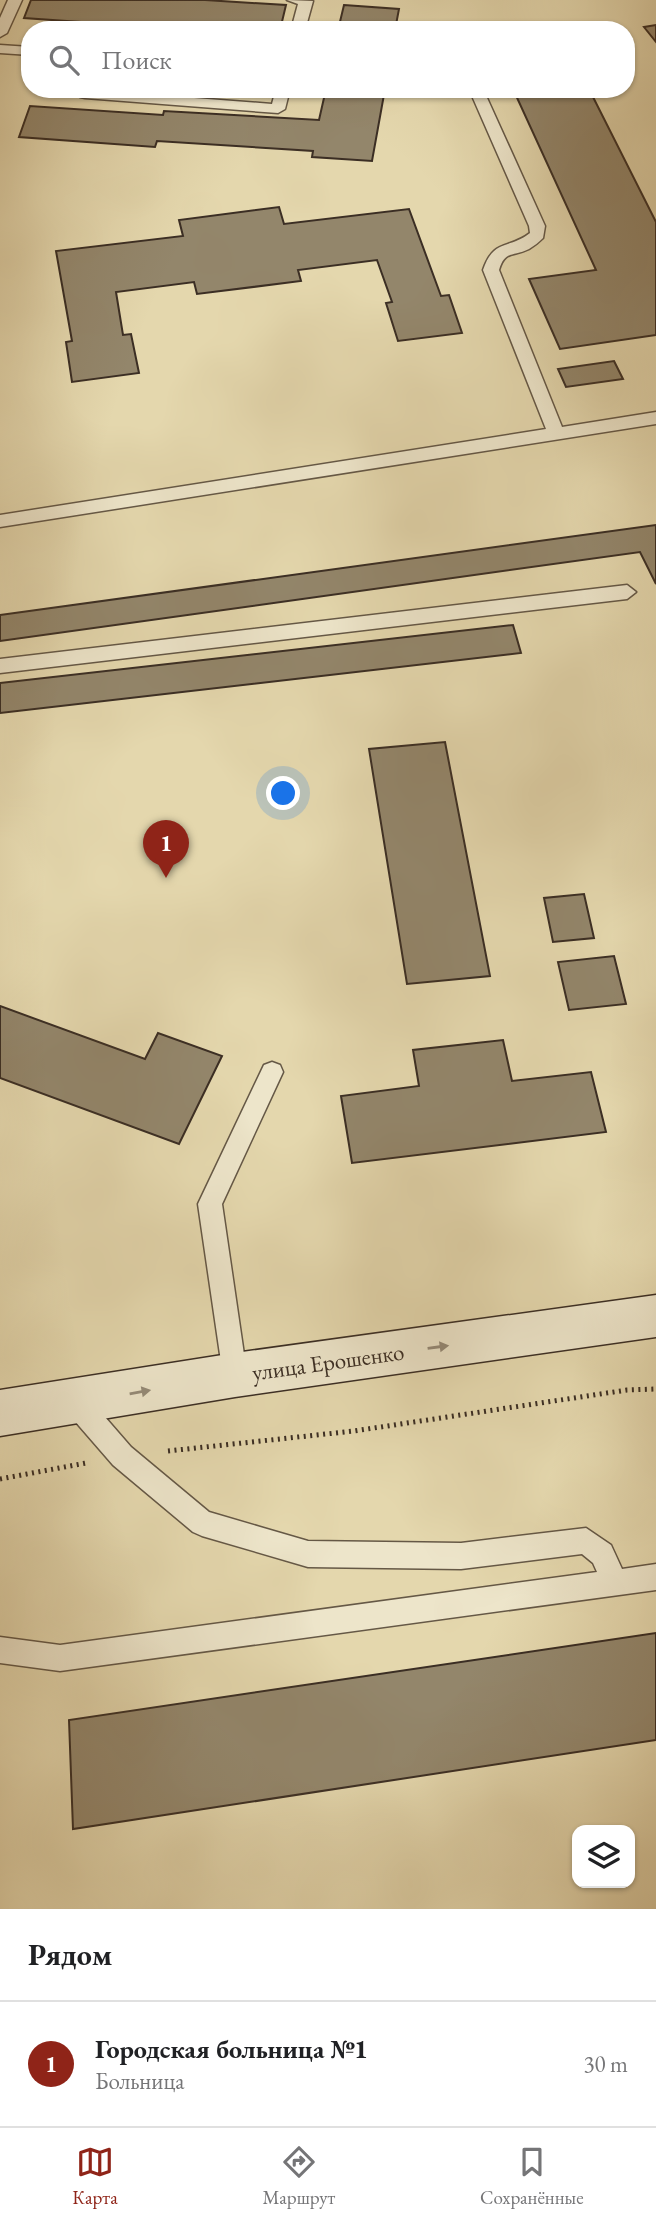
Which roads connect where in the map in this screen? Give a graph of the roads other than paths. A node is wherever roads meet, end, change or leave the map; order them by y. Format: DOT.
graph roads {
  1 [pos="15,0"];
  2 [pos="294,0"];
  3 [pos="300,21"];
  4 [pos="0,33"];
  5 [pos="0,49"];
  6 [pos="21,50"];
  7 [pos="136,98"];
  8 [pos="281,98"];
  9 [pos="480,98"];
  10 [pos="656,418"];
  11 [pos="557,435"];
  12 [pos="0,521"];
  13 [pos="627,592"];
  14 [pos="0,666"];
  15 [pos="272,1072"];
  16 [pos="656,1317"];
  17 [pos="235,1375"];
  18 [pos="76,1403"];
  19 [pos="0,1413"];
  20 [pos="656,1577"];
  21 [pos="615,1582"];
  22 [pos="0,1650"];
  1 -- 4 [label="lane"];
  2 -- 3 [label="lane"];
  5 -- 6 [label="lane"];
  7 -- 8 [label="lane"];
  9 -- 11 [label="lane"];
  10 -- 11 [label="lane"];
  11 -- 12 [label="lane"];
  13 -- 14 [label="lane"];
  15 -- 17 [label="lane"];
  17 -- 16 [label="main road, улица Ерошенко, one-way"];
  18 -- 17 [label="main road, улица Ерошенко, one-way"];
  18 -- 19 [label="main road, улица Ерошенко"];
  18 -- 21 [label="lane"];
  20 -- 21 [label="lane"];
  21 -- 22 [label="lane"];
}
